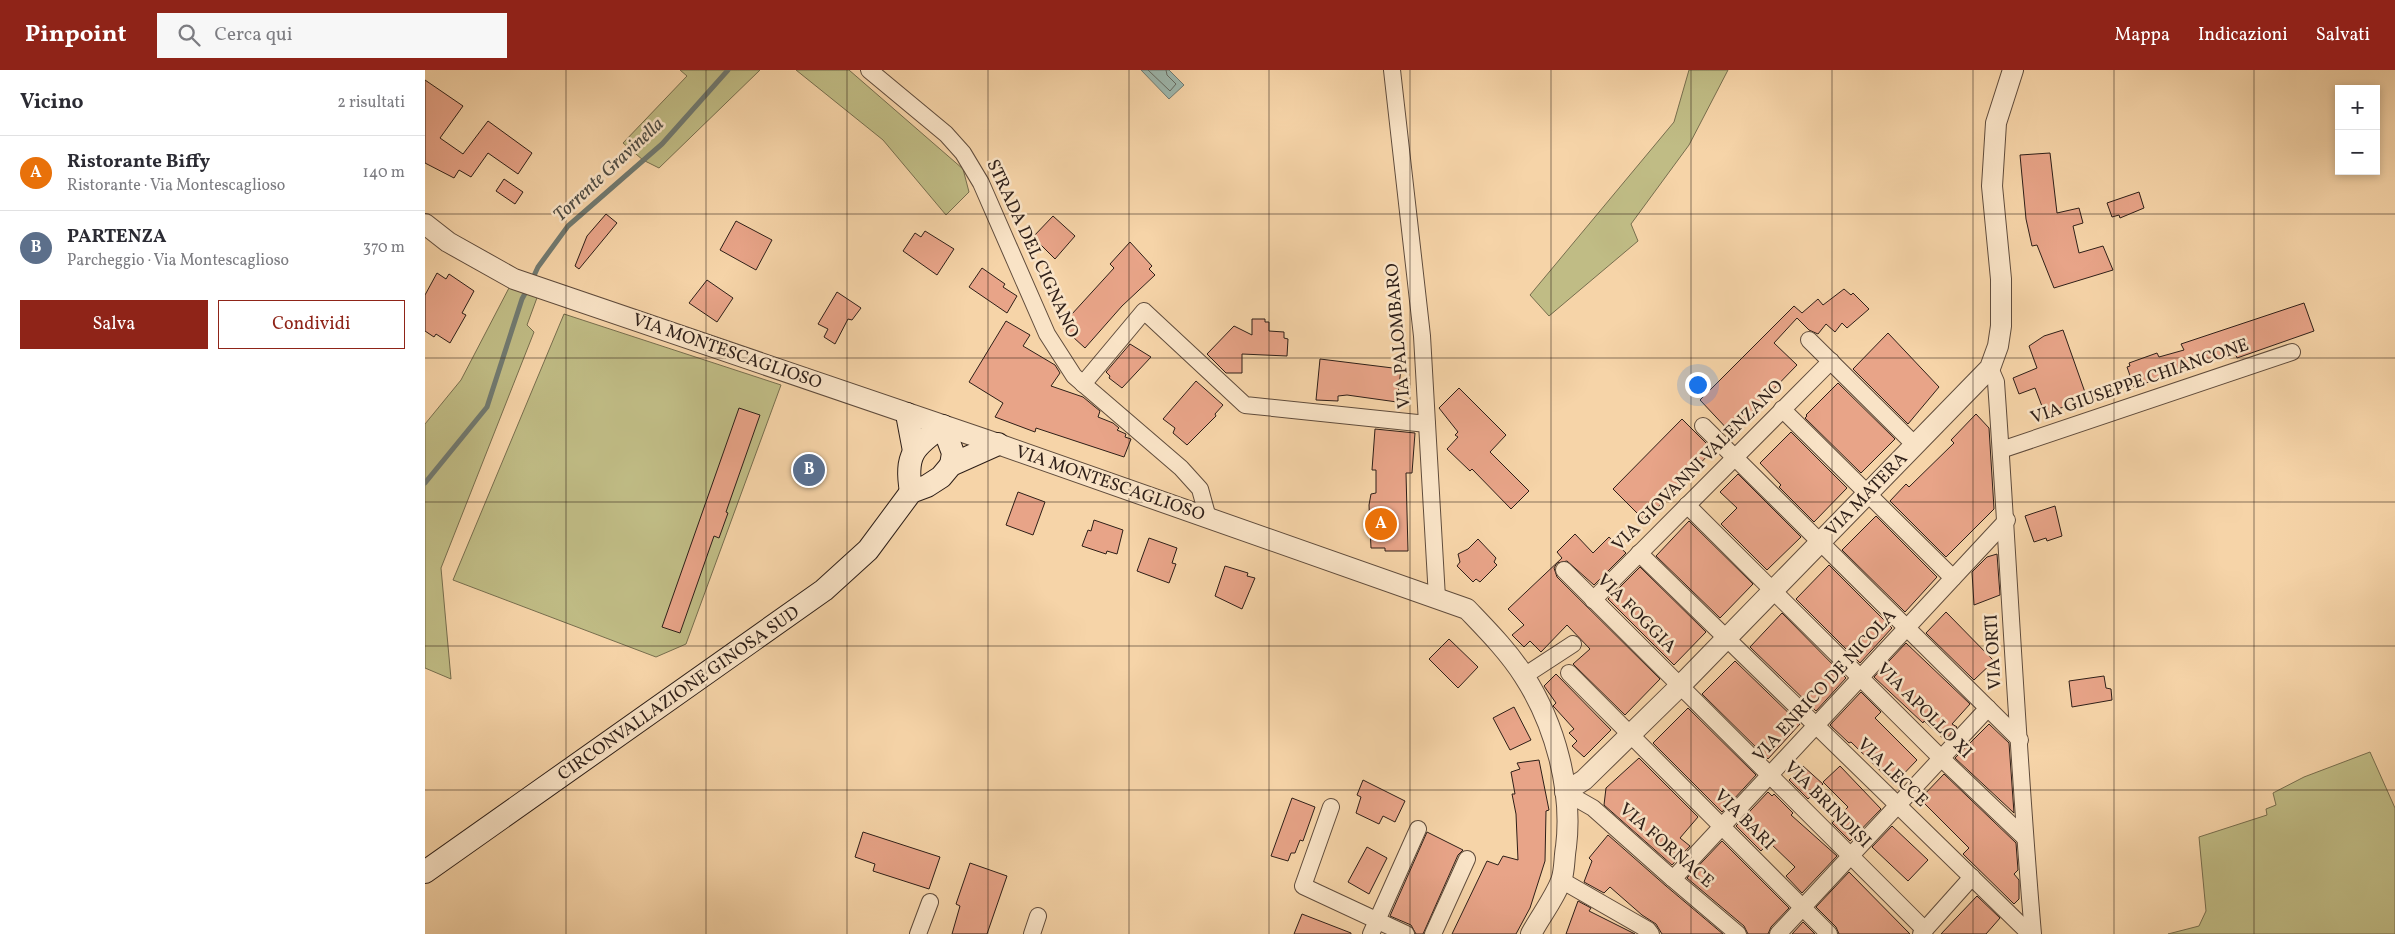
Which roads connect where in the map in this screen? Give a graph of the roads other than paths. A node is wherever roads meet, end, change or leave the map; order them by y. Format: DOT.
graph roads {
  1 [pos="869,70"];
  2 [pos="1391,70"];
  3 [pos="2013,70"];
  4 [pos="425,224"];
  5 [pos="1809,340"];
  6 [pos="2293,352"];
  7 [pos="1831,361"];
  8 [pos="1990,368"];
  9 [pos="1083,384"];
  10 [pos="1782,409"];
  11 [pos="907,414"];
  12 [pos="1427,424"];
  13 [pos="943,426"];
  14 [pos="1703,426"];
  15 [pos="998,444"];
  16 [pos="1915,445"];
  17 [pos="2001,450"];
  18 [pos="914,451"];
  19 [pos="1734,457"];
  20 [pos="951,465"];
  21 [pos="911,492"];
  22 [pos="1868,495"];
  23 [pos="1687,505"];
  24 [pos="1208,518"];
  25 [pos="2007,520"];
  26 [pos="1821,543"];
  27 [pos="1639,553"];
  28 [pos="1564,570"];
  29 [pos="1953,578"];
  30 [pos="1774,591"];
  31 [pos="1437,598"];
  32 [pos="1593,600"];
  33 [pos="1906,628"];
  34 [pos="1726,640"];
  35 [pos="1573,644"];
  36 [pos="1569,673"];
  37 [pos="1524,676"];
  38 [pos="1861,677"];
  39 [pos="1680,686"];
  40 [pos="1987,708"];
  41 [pos="1815,726"];
  42 [pos="1630,735"];
  43 [pos="2020,740"];
  44 [pos="1941,758"];
  45 [pos="1769,775"];
  46 [pos="1565,792"];
  47 [pos="1897,805"];
  48 [pos="1331,807"];
  49 [pos="1722,827"];
  50 [pos="1418,829"];
  51 [pos="2025,837"];
  52 [pos="1850,856"];
  53 [pos="1467,859"];
  54 [pos="425,872"];
  55 [pos="1971,877"];
  56 [pos="1673,879"];
  57 [pos="1561,880"];
  58 [pos="930,902"];
  59 [pos="1802,907"];
  60 [pos="1038,916"];
  61 [pos="1375,927"];
  62 [pos="1923,932"];
  63 [pos="919,934"];
  64 [pos="1032,934"];
  65 [pos="1406,934"];
  66 [pos="1433,934"];
  67 [pos="1531,934"];
  68 [pos="1651,934"];
  69 [pos="1738,934"];
  70 [pos="1778,934"];
  71 [pos="1829,934"];
  72 [pos="2032,934"];
  1 -- 9 [label="street, STRADA DEL CIGNANO"];
  2 -- 12 [label="street, VIA PALOMBARO"];
  3 -- 8 [label="street, VIA MATERA"];
  4 -- 11 [label="street, VIA MONTESCAGLIOSO"];
  5 -- 7 [label="street"];
  6 -- 17 [label="street, VIA GIUSEPPE CHIANCONE"];
  7 -- 10 [label="street, VIA GIOVANNI VALENZANO"];
  7 -- 16 [label="street"];
  8 -- 16 [label="street, VIA MATERA"];
  8 -- 17 [label="street, VIA ORTI"];
  9 -- 12 [label="street"];
  9 -- 24 [label="street, STRADA DEL CIGNANO"];
  10 -- 19 [label="street, VIA GIOVANNI VALENZANO"];
  10 -- 22 [label="street"];
  11 -- 13 [label="street, VIA MONTESCAGLIOSO"];
  11 -- 18 [label="main road"];
  12 -- 31 [label="street, VIA PALOMBARO"];
  13 -- 15 [label="street, VIA MONTESCAGLIOSO"];
  13 -- 18 [label="main road"];
  13 -- 20 [label="main road"];
  14 -- 19 [label="street"];
  15 -- 20 [label="main road, CIRCONVALLAZIONE GINOSA SUD"];
  15 -- 24 [label="street, VIA MONTESCAGLIOSO"];
  16 -- 22 [label="street, VIA MATERA"];
  17 -- 25 [label="street, VIA ORTI"];
  18 -- 21 [label="main road"];
  19 -- 23 [label="street, VIA GIOVANNI VALENZANO"];
  19 -- 26 [label="street"];
  20 -- 21 [label="main road, CIRCONVALLAZIONE GINOSA SUD"];
  21 -- 54 [label="main road, CIRCONVALLAZIONE GINOSA SUD"];
  22 -- 26 [label="street, VIA MATERA"];
  22 -- 29 [label="street"];
  23 -- 27 [label="street, VIA GIOVANNI VALENZANO"];
  23 -- 30 [label="street, VIA APOLLO XI"];
  24 -- 31 [label="street, VIA MONTESCAGLIOSO"];
  25 -- 29 [label="street, VIA ENRICO DE NICOLA"];
  25 -- 43 [label="street, VIA ORTI"];
  26 -- 30 [label="street, VIA MATERA"];
  26 -- 33 [label="street"];
  27 -- 32 [label="street, VIA GIOVANNI VALENZANO"];
  27 -- 34 [label="street, VIA LECCE"];
  28 -- 32 [label="street, VIA FOGGIA"];
  29 -- 33 [label="street, VIA ENRICO DE NICOLA"];
  30 -- 34 [label="street, VIA MATERA"];
  30 -- 38 [label="street, VIA APOLLO XI"];
  31 -- 37 [label="street, VIA MONTESCAGLIOSO"];
  32 -- 39 [label="street, VIA FOGGIA"];
  33 -- 38 [label="street, VIA ENRICO DE NICOLA"];
  33 -- 40 [label="street"];
  34 -- 39 [label="street, VIA MATERA"];
  34 -- 41 [label="street, VIA LECCE"];
  35 -- 37 [label="street"];
  36 -- 42 [label="street, VIA BARI"];
  37 -- 46 [label="street, VIA MONTESCAGLIOSO"];
  38 -- 41 [label="street, VIA ENRICO DE NICOLA"];
  38 -- 44 [label="street, VIA APOLLO XI"];
  39 -- 42 [label="street, VIA MATERA"];
  39 -- 45 [label="street, VIA BRINDISI"];
  40 -- 43 [label="street"];
  40 -- 44 [label="street"];
  41 -- 45 [label="street, VIA ENRICO DE NICOLA"];
  41 -- 47 [label="street, VIA LECCE"];
  42 -- 46 [label="street, VIA MATERA"];
  42 -- 49 [label="street, VIA BARI"];
  43 -- 51 [label="street, VIA ORTI"];
  44 -- 47 [label="street"];
  44 -- 51 [label="street, VIA APOLLO XI"];
  45 -- 49 [label="street, VIA ENRICO DE NICOLA"];
  45 -- 52 [label="street, VIA BRINDISI"];
  46 -- 56 [label="street, VIA FORNACE"];
  46 -- 57 [label="street, VIA MONTESCAGLIOSO"];
  47 -- 52 [label="street"];
  47 -- 55 [label="street, VIA LECCE"];
  48 -- 61 [label="street"];
  49 -- 56 [label="street, VIA ENRICO DE NICOLA"];
  49 -- 59 [label="street, VIA BARI"];
  50 -- 61 [label="street"];
  51 -- 72 [label="street, VIA ORTI"];
  52 -- 59 [label="street"];
  52 -- 62 [label="street, VIA BRINDISI"];
  53 -- 66 [label="street"];
  55 -- 62 [label="street"];
  55 -- 72 [label="street, VIA LECCE"];
  56 -- 69 [label="street, VIA FORNACE"];
  57 -- 67 [label="street"];
  57 -- 68 [label="street"];
  58 -- 63 [label="street"];
  59 -- 70 [label="street"];
  59 -- 71 [label="street, VIA BARI"];
  60 -- 64 [label="street"];
  61 -- 65 [label="street"];
}
